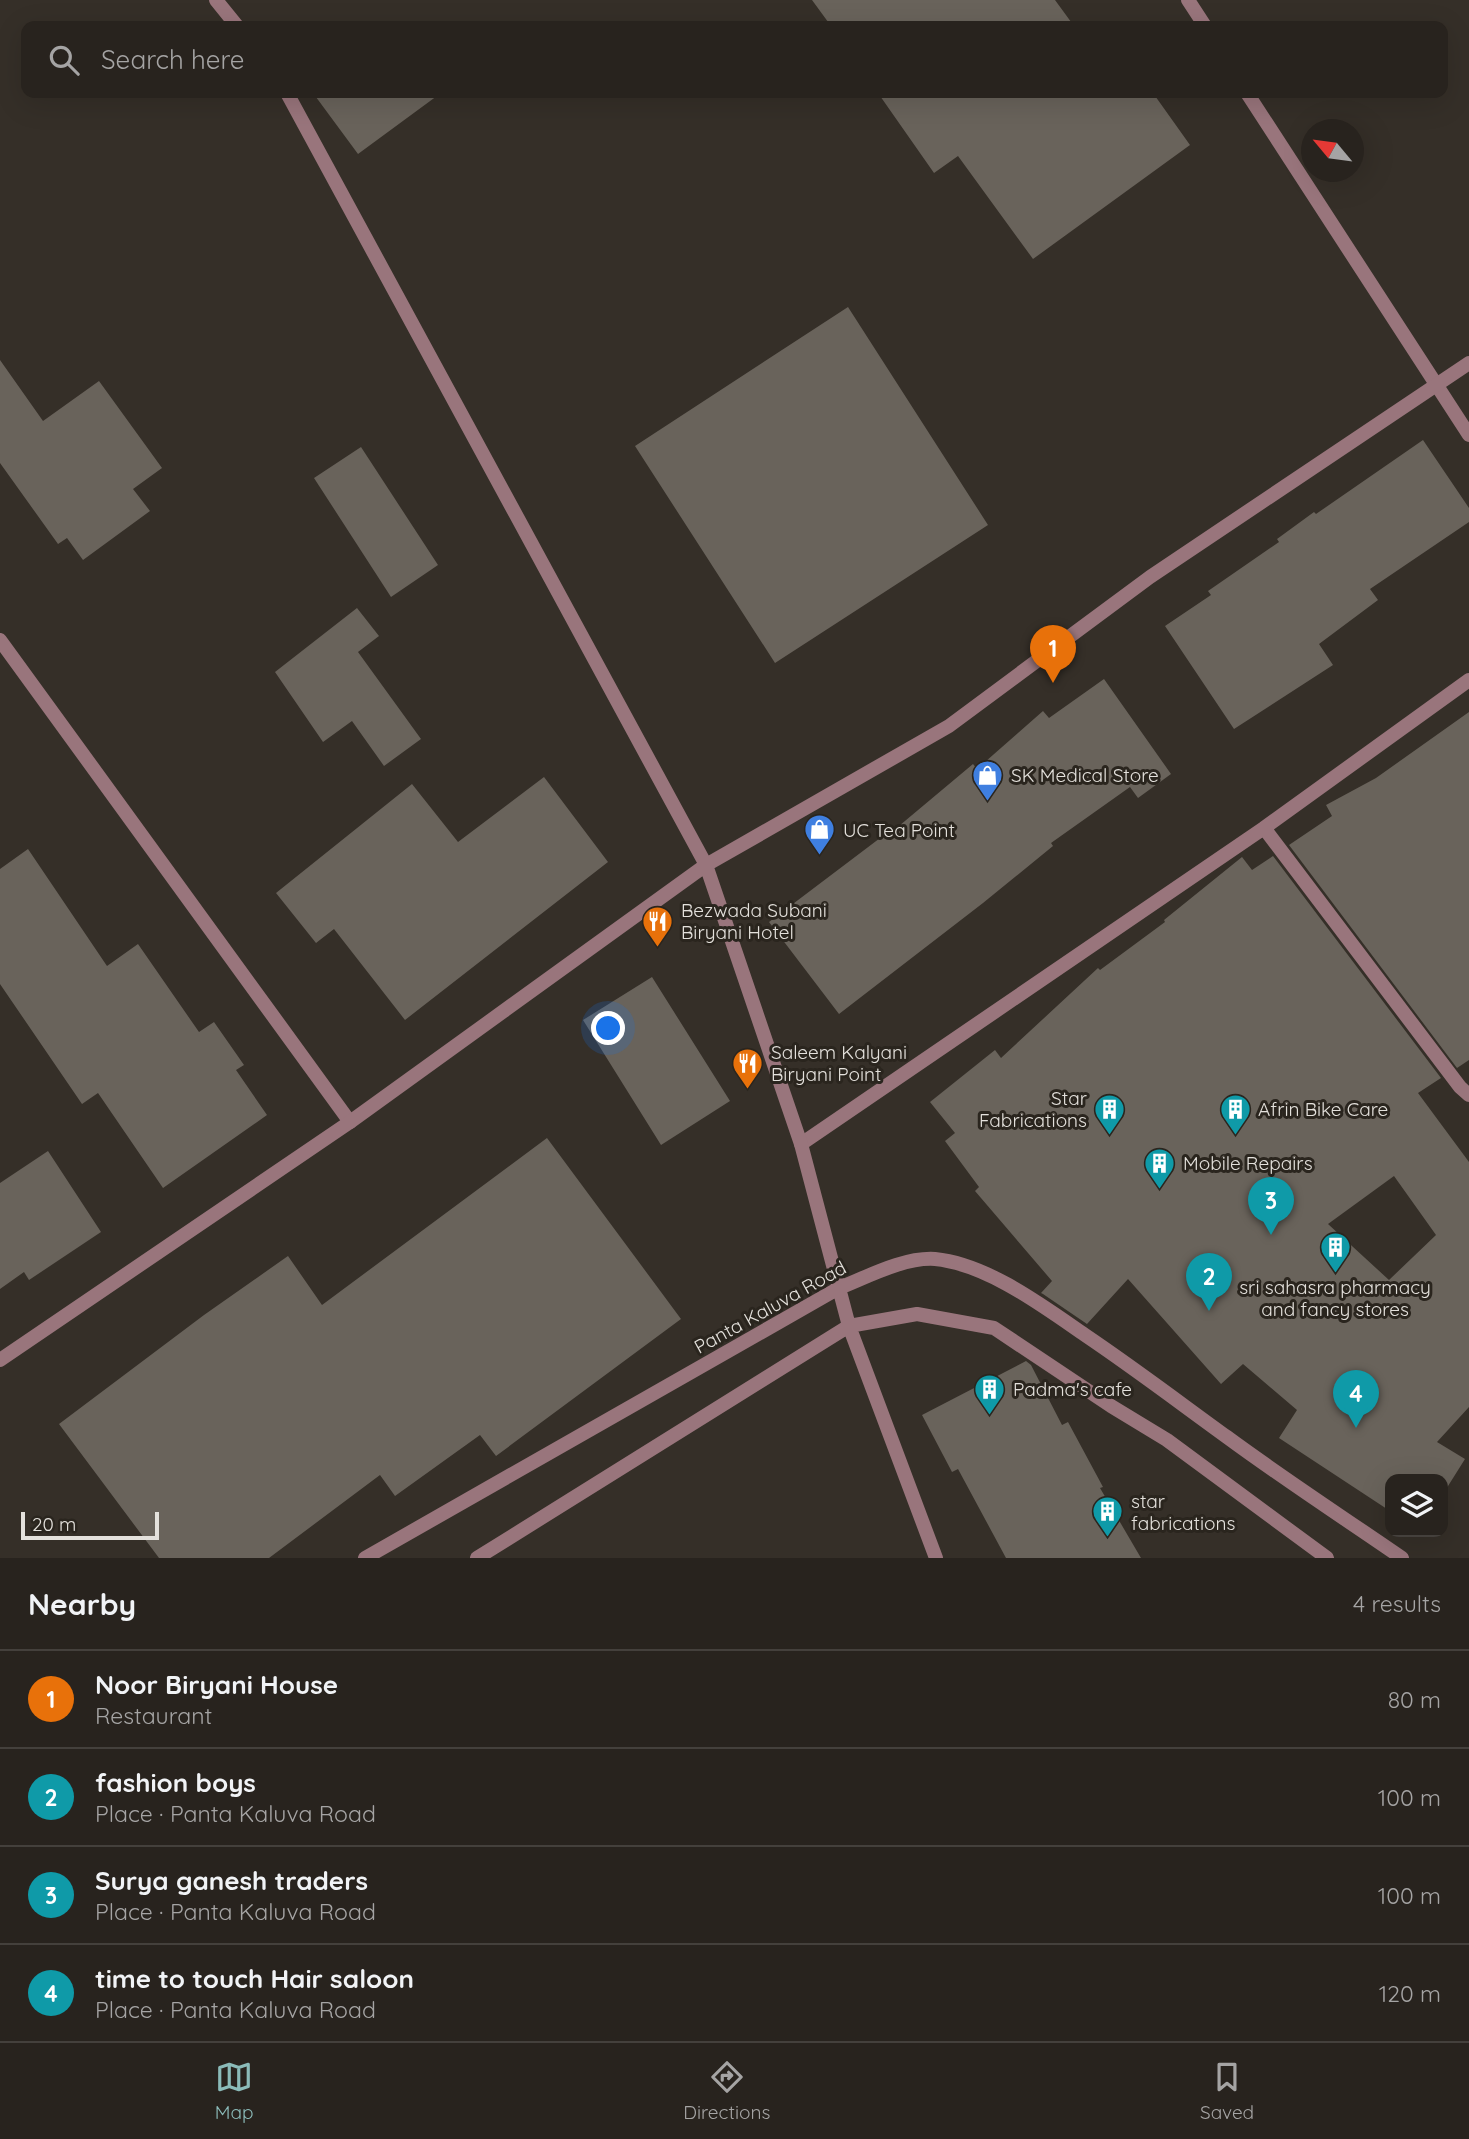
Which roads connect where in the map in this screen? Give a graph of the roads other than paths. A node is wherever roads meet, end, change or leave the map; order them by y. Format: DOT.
graph roads {
  1 [pos="216,0"];
  2 [pos="1188,0"];
  3 [pos="233,21"];
  4 [pos="1202,21"];
  5 [pos="290,98"];
  6 [pos="1250,98"];
  7 [pos="1469,363"];
  8 [pos="1435,385"];
  9 [pos="1469,435"];
  10 [pos="0,639"];
  11 [pos="1469,680"];
  12 [pos="1264,828"];
  13 [pos="706,865"];
  14 [pos="1469,1095"];
  15 [pos="350,1122"];
  16 [pos="802,1144"];
  17 [pos="839,1288"];
  18 [pos="849,1326"];
  19 [pos="0,1360"];
  20 [pos="365,1558"];
  21 [pos="477,1558"];
  22 [pos="936,1558"];
  23 [pos="1327,1558"];
  24 [pos="1402,1558"];
  1 -- 3 [label="street"];
  2 -- 4 [label="street"];
  5 -- 13 [label="street"];
  6 -- 8 [label="street"];
  7 -- 8 [label="street"];
  8 -- 9 [label="street"];
  8 -- 13 [label="street"];
  10 -- 15 [label="street"];
  11 -- 12 [label="street"];
  12 -- 14 [label="street"];
  12 -- 16 [label="street"];
  13 -- 15 [label="street"];
  13 -- 16 [label="street"];
  15 -- 19 [label="street"];
  16 -- 17 [label="street"];
  17 -- 18 [label="street"];
  17 -- 20 [label="street, Panta Kaluva Road"];
  17 -- 24 [label="street, Panta Kaluva Road"];
  18 -- 21 [label="street"];
  18 -- 22 [label="street"];
  18 -- 23 [label="street"];
}
